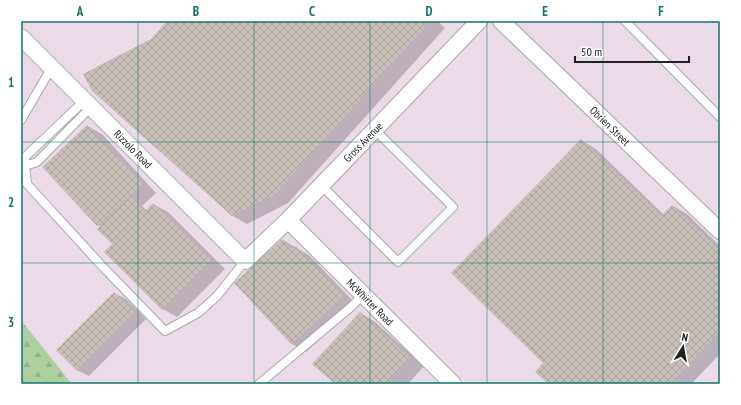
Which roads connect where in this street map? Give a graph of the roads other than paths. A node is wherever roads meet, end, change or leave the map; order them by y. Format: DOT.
graph roads {
  1 [pos="479,21"];
  2 [pos="501,21"];
  3 [pos="625,21"];
  4 [pos="21,36"];
  5 [pos="52,67"];
  6 [pos="88,104"];
  7 [pos="720,117"];
  8 [pos="21,120"];
  9 [pos="375,130"];
  10 [pos="25,166"];
  11 [pos="321,185"];
  12 [pos="288,220"];
  13 [pos="720,231"];
  14 [pos="246,261"];
  15 [pos="363,295"];
  16 [pos="259,384"];
  17 [pos="453,384"];
  1 -- 9 [label="street, Gross Avenue"];
  2 -- 13 [label="street, Obrien Street"];
  3 -- 7 [label="lane"];
  4 -- 5 [label="street, Rizzolo Road"];
  5 -- 6 [label="street, Rizzolo Road"];
  5 -- 8 [label="lane"];
  6 -- 10 [label="lane"];
  6 -- 10 [label="lane"];
  6 -- 14 [label="street, Rizzolo Road"];
  9 -- 11 [label="street, Gross Avenue"];
  9 -- 11 [label="lane"];
  10 -- 14 [label="lane"];
  11 -- 12 [label="street, Gross Avenue"];
  12 -- 14 [label="street, Gross Avenue"];
  12 -- 15 [label="street, McWhirter Road"];
  15 -- 16 [label="lane"];
  15 -- 17 [label="street, McWhirter Road"];
}
